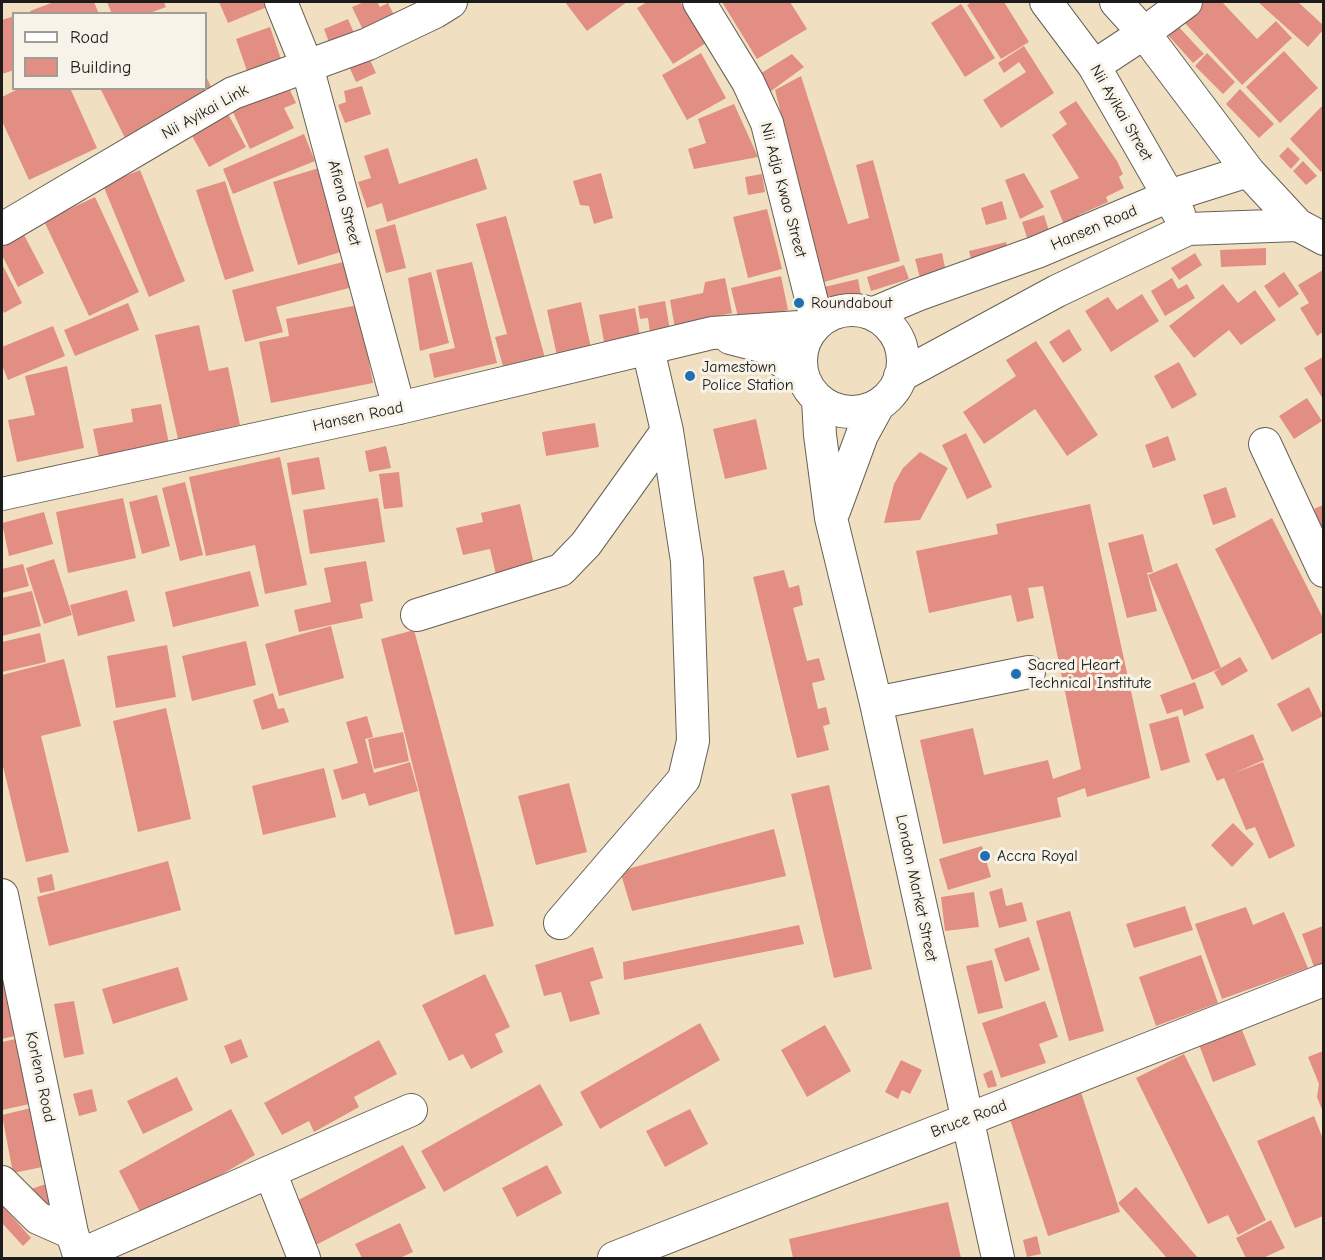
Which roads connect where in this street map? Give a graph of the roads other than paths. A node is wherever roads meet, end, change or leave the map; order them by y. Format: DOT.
graph roads {
  1 [pos="281,2"];
  2 [pos="451,2"];
  3 [pos="699,2"];
  4 [pos="1046,2"];
  5 [pos="1116,2"];
  6 [pos="1186,2"];
  7 [pos="1144,33"];
  8 [pos="307,66"];
  9 [pos="1094,66"];
  10 [pos="1248,171"];
  11 [pos="1169,196"];
  12 [pos="2,229"];
  13 [pos="1188,229"];
  14 [pos="1311,232"];
  15 [pos="872,314"];
  16 [pos="815,324"];
  17 [pos="712,333"];
  18 [pos="648,349"];
  19 [pos="900,376"];
  20 [pos="811,389"];
  21 [pos="879,404"];
  22 [pos="399,408"];
  23 [pos="667,431"];
  24 [pos="1264,444"];
  25 [pos="2,494"];
  26 [pos="831,518"];
  27 [pos="1323,571"];
  28 [pos="417,615"];
  29 [pos="1029,672"];
  30 [pos="876,703"];
  31 [pos="2,895"];
  32 [pos="560,923"];
  33 [pos="1323,980"];
  34 [pos="411,1110"];
  35 [pos="967,1119"];
  36 [pos="270,1172"];
  37 [pos="2,1182"];
  38 [pos="78,1249"];
  39 [pos="303,1258"];
  40 [pos="614,1258"];
  41 [pos="998,1258"];
  1 -- 8 [label="street, Afiena Street"];
  2 -- 8 [label="street, Nii Ayikai Link"];
  3 -- 16 [label="street, Nii Adja Kwao Street"];
  4 -- 9 [label="street, Nii Ayikai Street"];
  5 -- 7 [label="street"];
  6 -- 7 [label="street"];
  7 -- 9 [label="street"];
  7 -- 10 [label="street"];
  8 -- 12 [label="street, Nii Ayikai Link"];
  8 -- 22 [label="street, Afiena Street"];
  9 -- 11 [label="street, Nii Ayikai Street"];
  10 -- 11 [label="street, Hansen Road"];
  10 -- 14 [label="street"];
  11 -- 13 [label="street, Nii Ayikai Street"];
  11 -- 15 [label="street, Hansen Road"];
  13 -- 14 [label="street"];
  13 -- 19 [label="street"];
  15 -- 16 [label="street"];
  15 -- 19 [label="street"];
  16 -- 17 [label="street, Hansen Road"];
  16 -- 20 [label="street"];
  17 -- 18 [label="street, Hansen Road"];
  17 -- 20 [label="street, Hansen Road"];
  18 -- 22 [label="street, Hansen Road"];
  18 -- 23 [label="street"];
  19 -- 21 [label="street"];
  20 -- 21 [label="street"];
  20 -- 26 [label="street, London Market Street"];
  21 -- 26 [label="street"];
  22 -- 25 [label="street, Hansen Road"];
  23 -- 28 [label="street"];
  23 -- 32 [label="street"];
  24 -- 27 [label="street"];
  26 -- 30 [label="street, London Market Street"];
  29 -- 30 [label="street"];
  30 -- 35 [label="street, London Market Street"];
  31 -- 38 [label="street, Korlena Road"];
  33 -- 35 [label="street, Bruce Road"];
  34 -- 36 [label="street"];
  35 -- 40 [label="street, Bruce Road"];
  35 -- 41 [label="street, London Market Street"];
  36 -- 38 [label="street"];
  36 -- 39 [label="street"];
  37 -- 38 [label="street"];
}
